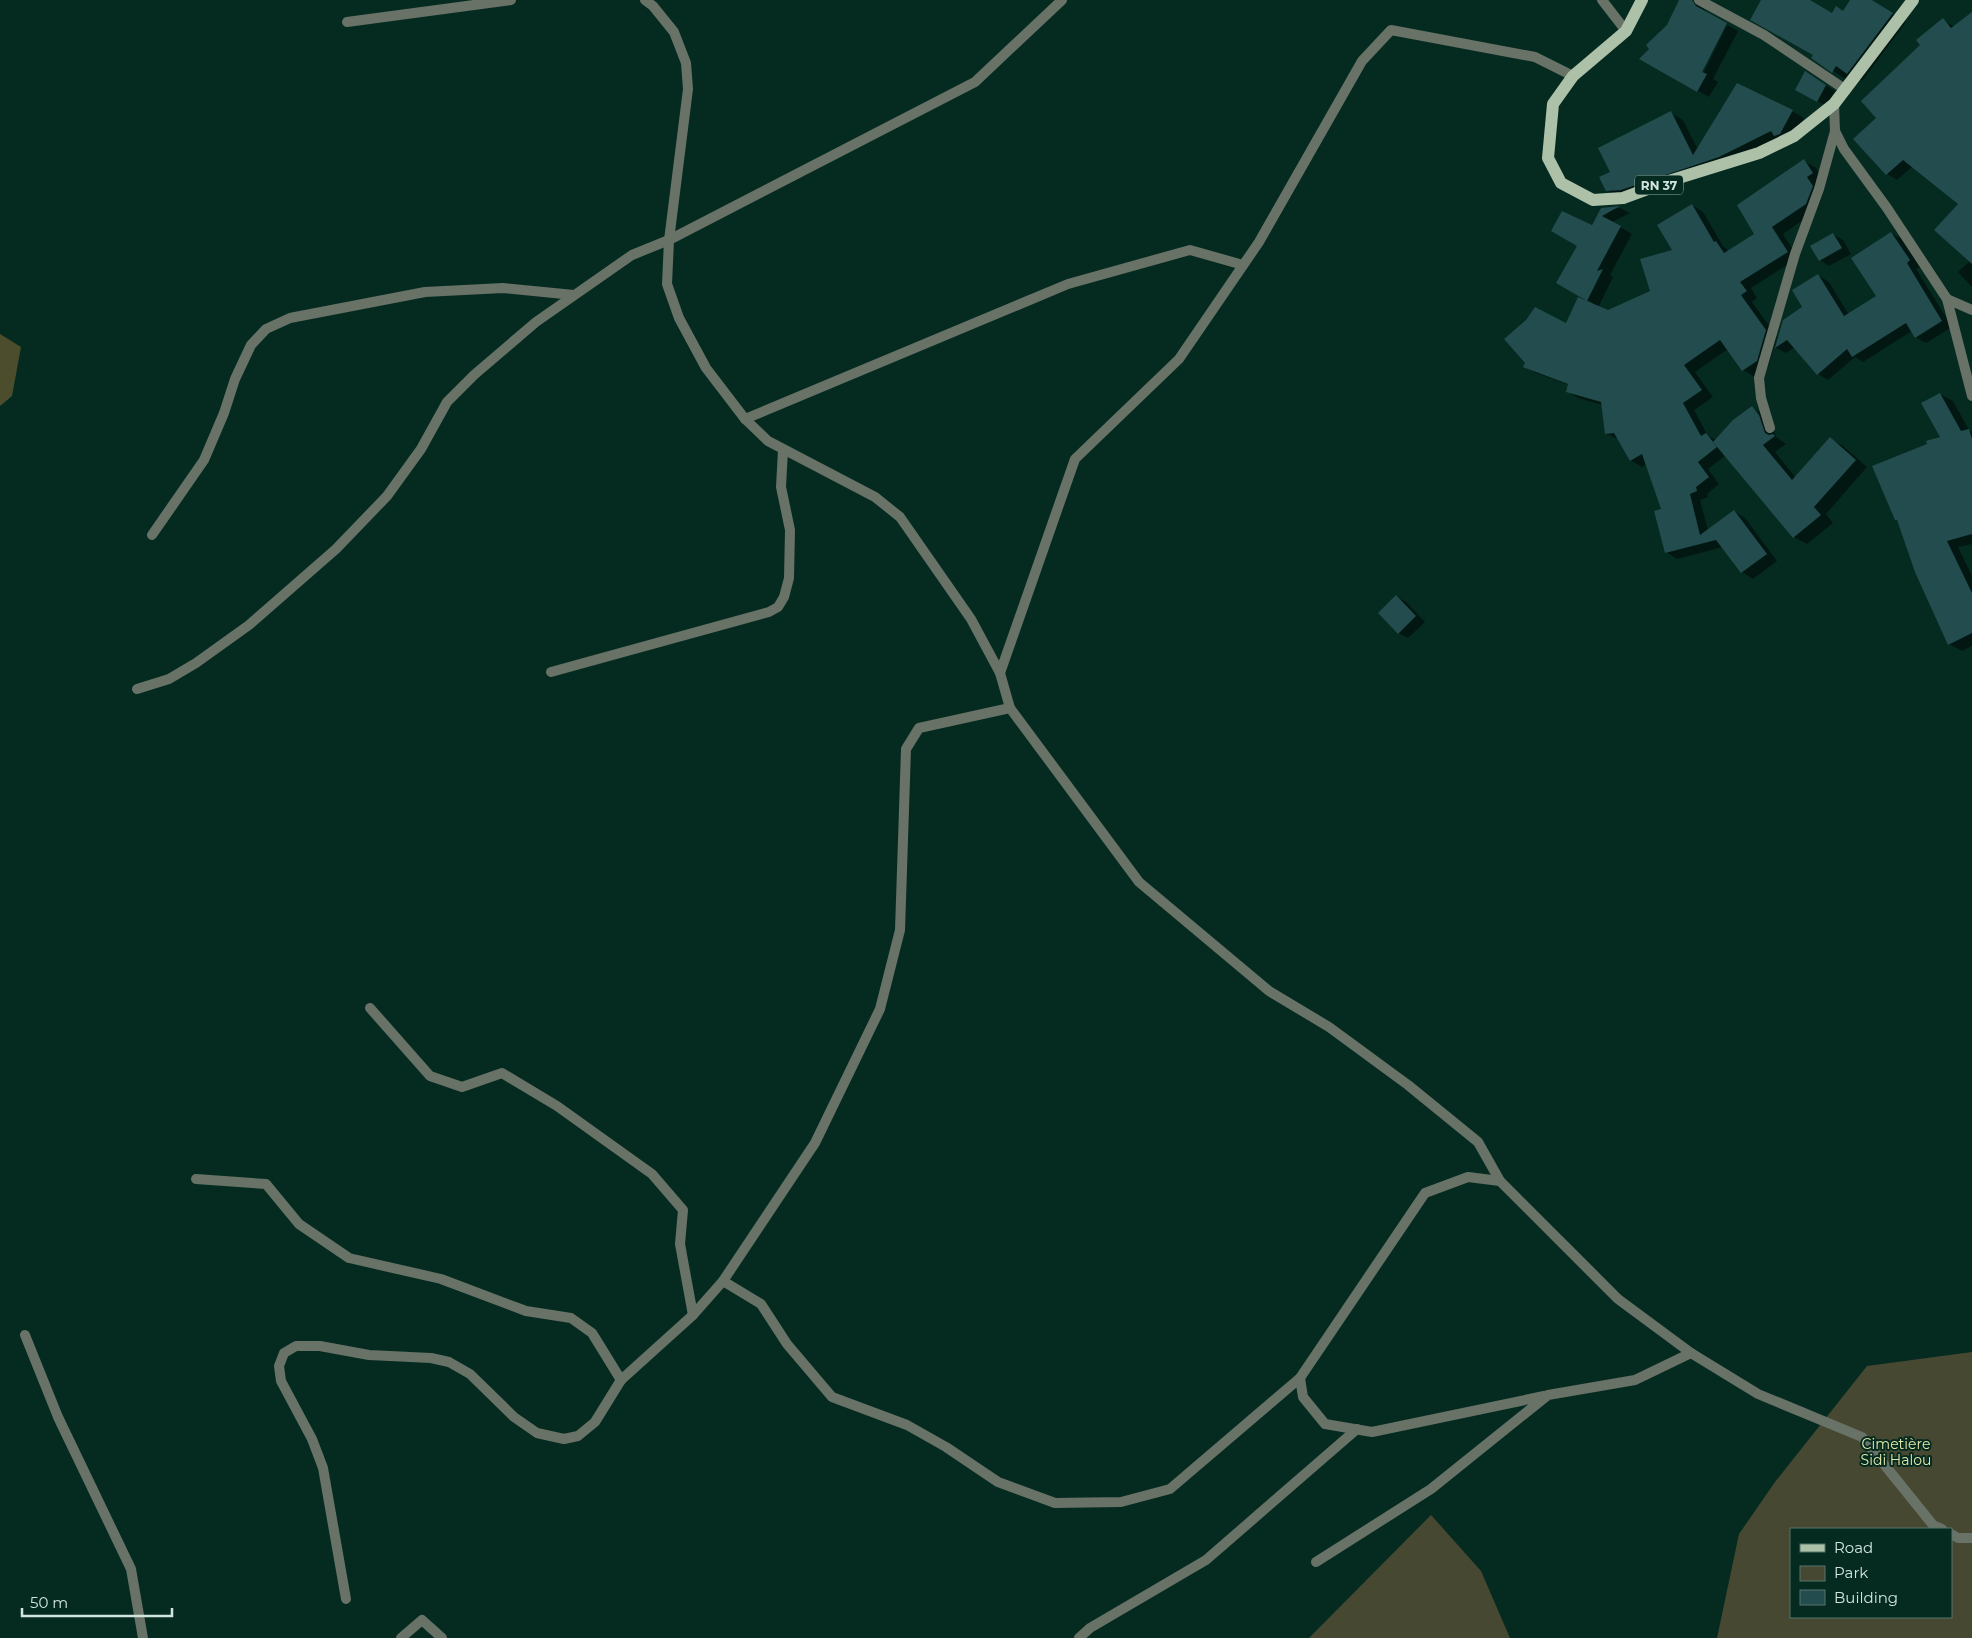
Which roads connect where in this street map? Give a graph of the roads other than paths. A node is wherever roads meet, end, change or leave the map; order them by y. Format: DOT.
graph roads {
  1 [pos="512,0"];
  2 [pos="644,0"];
  3 [pos="1062,0"];
  4 [pos="1602,0"];
  5 [pos="1642,0"];
  6 [pos="1699,0"];
  7 [pos="1913,0"];
  8 [pos="347,22"];
  9 [pos="1626,31"];
  10 [pos="1573,76"];
  11 [pos="1846,90"];
  12 [pos="1834,104"];
  13 [pos="1835,131"];
  14 [pos="669,240"];
  15 [pos="1243,264"];
  16 [pos="574,295"];
  17 [pos="1946,299"];
  18 [pos="1972,310"];
  19 [pos="1972,396"];
  20 [pos="745,419"];
  21 [pos="1770,428"];
  22 [pos="784,450"];
  23 [pos="152,535"];
  24 [pos="551,672"];
  25 [pos="1000,673"];
  26 [pos="137,689"];
  27 [pos="1010,708"];
  28 [pos="370,1008"];
  29 [pos="196,1179"];
  30 [pos="1500,1181"];
  31 [pos="723,1281"];
  32 [pos="693,1315"];
  33 [pos="25,1335"];
  34 [pos="1691,1353"];
  35 [pos="1300,1378"];
  36 [pos="621,1380"];
  37 [pos="1548,1395"];
  38 [pos="1357,1429"];
  39 [pos="1940,1528"];
  40 [pos="1952,1535"];
  41 [pos="1972,1538"];
  42 [pos="1316,1562"];
  43 [pos="346,1599"];
  44 [pos="143,1638"];
  45 [pos="401,1638"];
  46 [pos="442,1638"];
  47 [pos="1079,1638"];
  1 -- 8 [label="street"];
  2 -- 14 [label="street"];
  3 -- 14 [label="street"];
  4 -- 9 [label="street"];
  5 -- 9 [label="main road, RN 37"];
  6 -- 11 [label="street"];
  7 -- 11 [label="main road, RN 37"];
  9 -- 10 [label="main road, RN 37"];
  10 -- 12 [label="main road, RN 37"];
  10 -- 15 [label="street"];
  11 -- 12 [label="main road, RN 37"];
  12 -- 13 [label="street"];
  13 -- 17 [label="street"];
  13 -- 21 [label="street"];
  14 -- 16 [label="street"];
  14 -- 20 [label="street"];
  15 -- 20 [label="street"];
  15 -- 25 [label="street"];
  16 -- 23 [label="street"];
  16 -- 26 [label="street"];
  17 -- 18 [label="street"];
  17 -- 19 [label="street"];
  20 -- 22 [label="street"];
  22 -- 24 [label="street"];
  22 -- 25 [label="street"];
  25 -- 27 [label="street"];
  27 -- 30 [label="street"];
  27 -- 31 [label="street"];
  28 -- 32 [label="street"];
  29 -- 36 [label="street"];
  30 -- 34 [label="street"];
  30 -- 35 [label="street"];
  31 -- 32 [label="street"];
  31 -- 35 [label="street"];
  32 -- 36 [label="street"];
  33 -- 44 [label="street"];
  34 -- 37 [label="street"];
  34 -- 39 [label="street"];
  35 -- 38 [label="street"];
  36 -- 43 [label="street"];
  37 -- 38 [label="street"];
  37 -- 42 [label="street"];
  38 -- 47 [label="street"];
  40 -- 41 [label="street"];
  45 -- 46 [label="street"];
}
